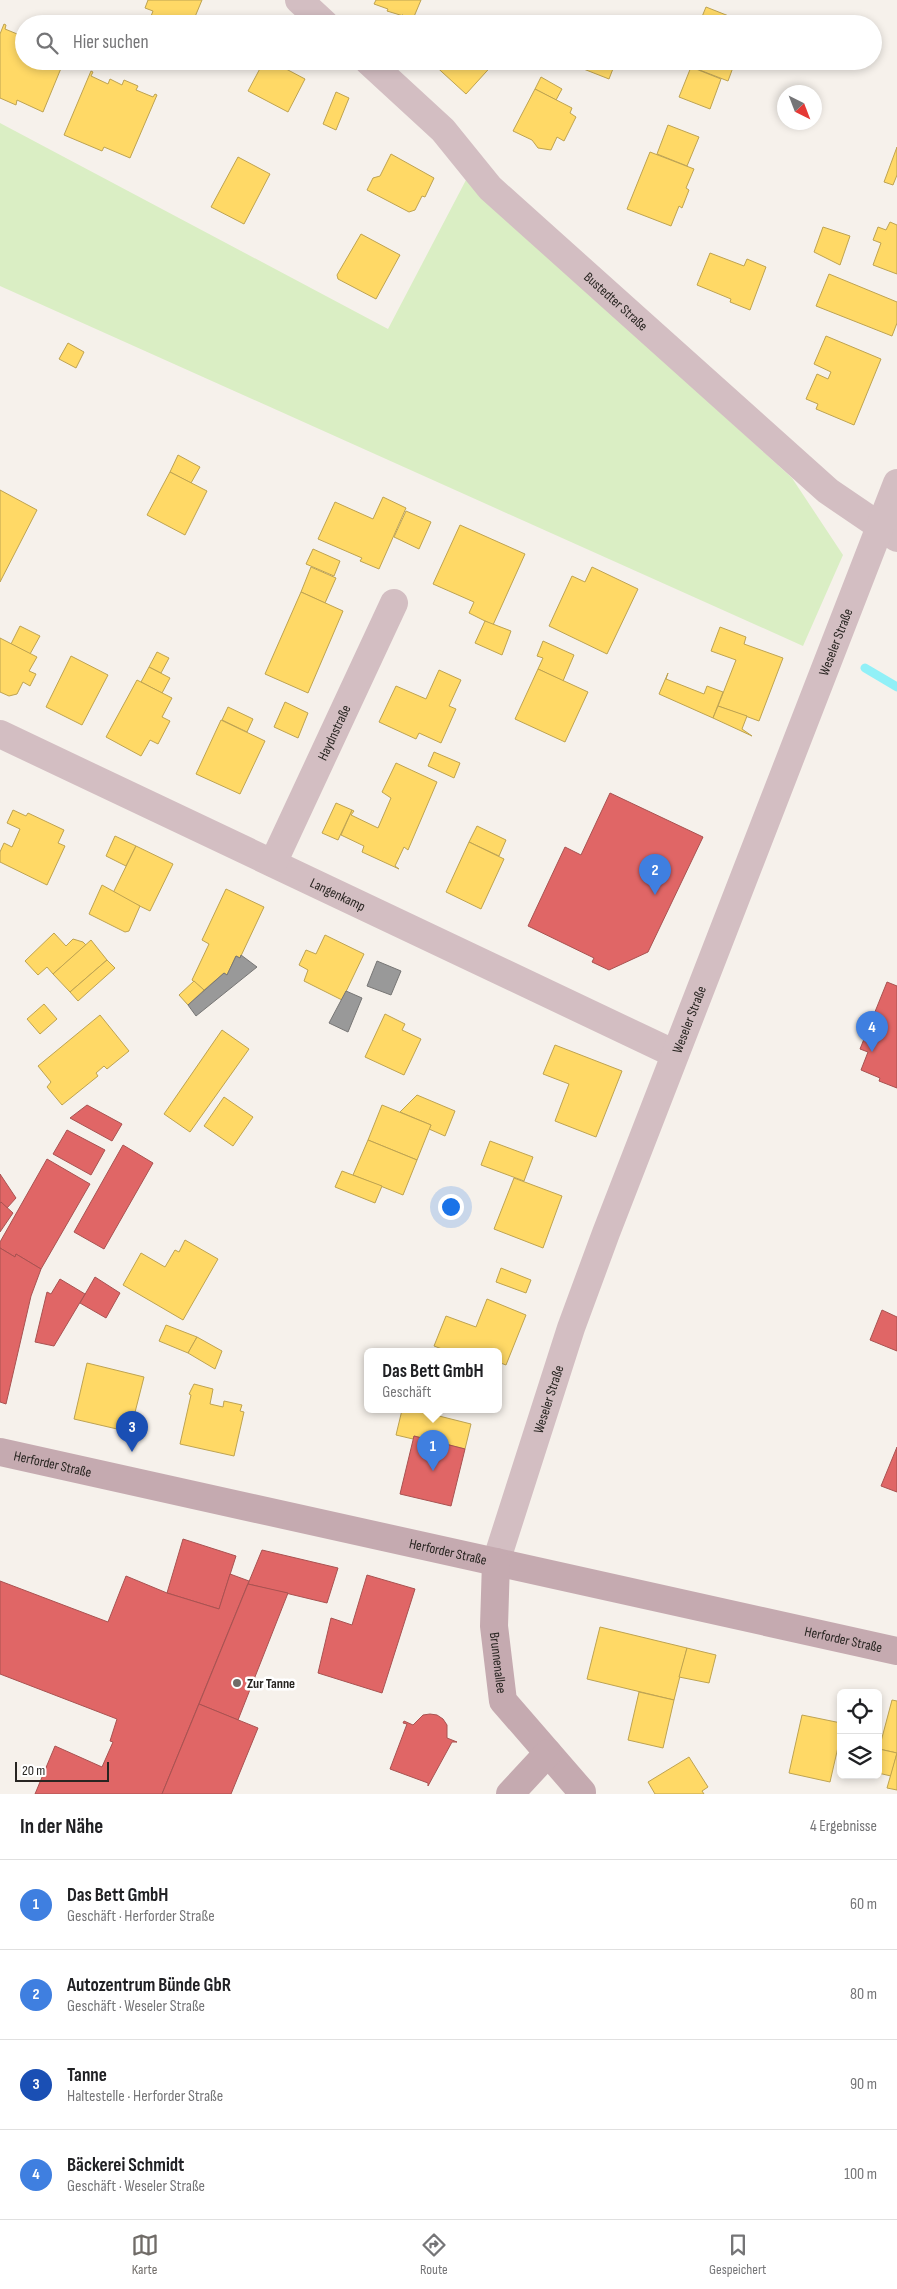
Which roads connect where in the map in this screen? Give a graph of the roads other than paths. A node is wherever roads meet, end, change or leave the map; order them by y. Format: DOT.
graph roads {
  1 [pos="299,0"];
  2 [pos="315,15"];
  3 [pos="378,70"];
  4 [pos="897,483"];
  5 [pos="888,532"];
  6 [pos="394,603"];
  7 [pos="0,734"];
  8 [pos="273,863"];
  9 [pos="676,1054"];
  10 [pos="0,1452"];
  11 [pos="496,1562"];
  12 [pos="897,1651"];
  13 [pos="548,1754"];
  14 [pos="581,1793"];
  15 [pos="510,1794"];
  1 -- 2 [label="street"];
  3 -- 5 [label="street, Bustedter Straße"];
  4 -- 5 [label="street, Weseler Straße"];
  5 -- 9 [label="street, Weseler Straße"];
  6 -- 8 [label="street, Haydnstraße"];
  7 -- 8 [label="street, Langenkamp"];
  8 -- 9 [label="street, Langenkamp"];
  9 -- 11 [label="street, Weseler Straße"];
  10 -- 11 [label="main road, Herforder Straße"];
  11 -- 12 [label="main road, Herforder Straße"];
  11 -- 13 [label="main road, Brunnenallee"];
  13 -- 14 [label="main road, Brunnenallee"];
  13 -- 15 [label="main road"];
}
